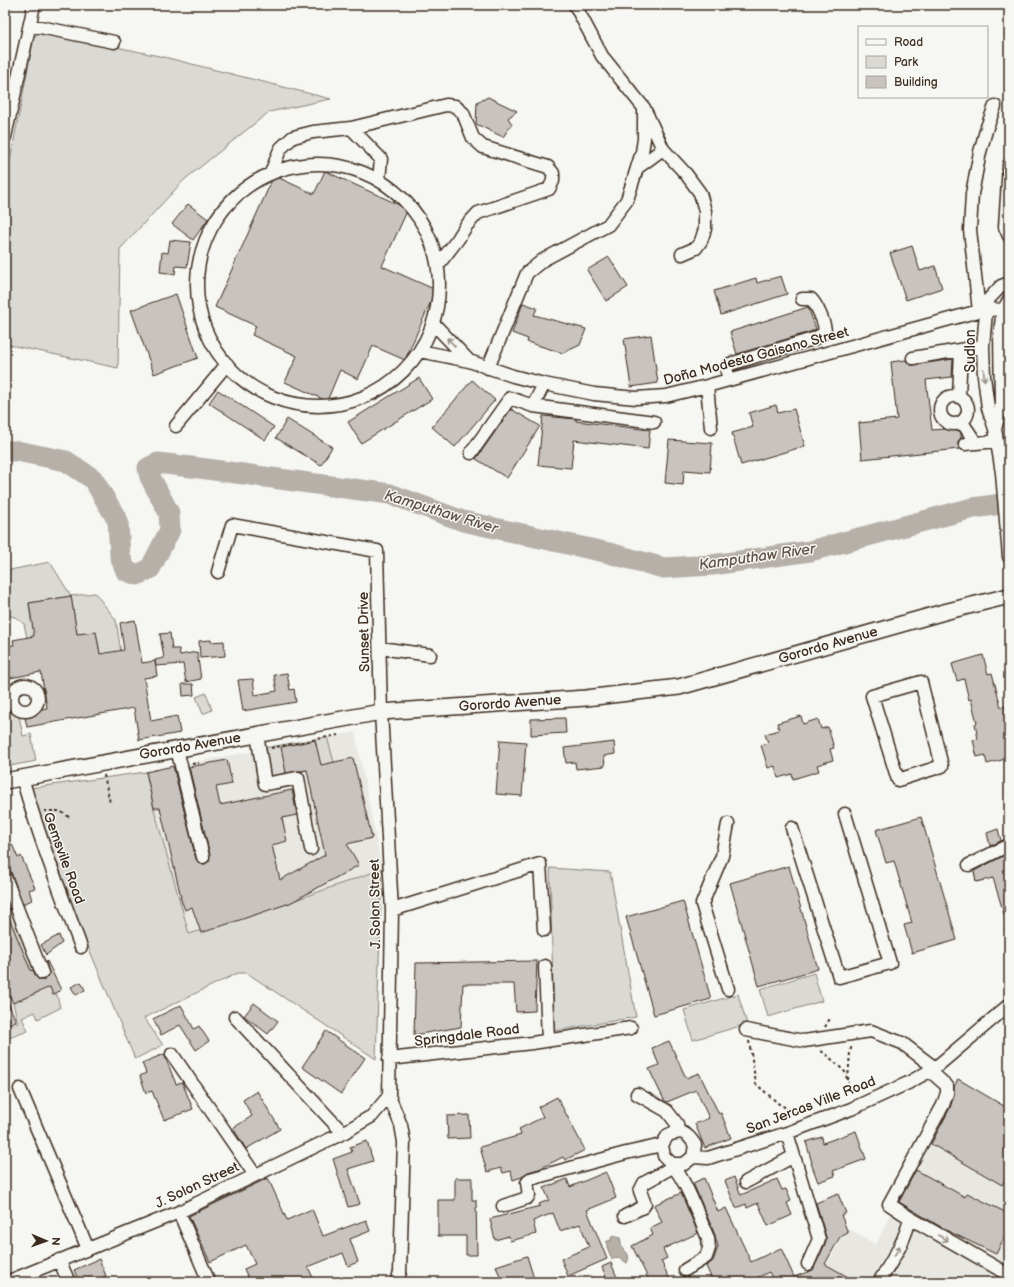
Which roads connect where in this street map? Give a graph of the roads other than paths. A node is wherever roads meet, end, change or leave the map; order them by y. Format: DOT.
graph roads {
  1 [pos="34,5"];
  2 [pos="575,5"];
  3 [pos="30,25"];
  4 [pos="114,42"];
  5 [pos="995,106"];
  6 [pos="644,108"];
  7 [pos="351,128"];
  8 [pos="5,137"];
  9 [pos="664,149"];
  10 [pos="1009,165"];
  11 [pos="637,168"];
  12 [pos="271,173"];
  13 [pos="379,180"];
  14 [pos="1009,236"];
  15 [pos="682,254"];
  16 [pos="438,265"];
  17 [pos="1009,283"];
  18 [pos="802,299"];
  19 [pos="1006,305"];
  20 [pos="982,310"];
  21 [pos="433,323"];
  22 [pos="824,332"];
  23 [pos="983,346"];
  24 [pos="838,350"];
  25 [pos="961,350"];
  26 [pos="420,351"];
  27 [pos="913,358"];
  28 [pos="469,361"];
  29 [pos="226,364"];
  30 [pos="488,368"];
  31 [pos="729,380"];
  32 [pos="544,384"];
  33 [pos="707,386"];
  34 [pos="959,396"];
  35 [pos="533,406"];
  36 [pos="654,422"];
  37 [pos="962,422"];
  38 [pos="176,426"];
  39 [pos="711,428"];
  40 [pos="995,429"];
  41 [pos="997,441"];
  42 [pos="471,452"];
  43 [pos="1008,544"];
  44 [pos="1009,557"];
  45 [pos="218,572"];
  46 [pos="1009,596"];
  47 [pos="380,648"];
  48 [pos="430,655"];
  49 [pos="872,696"];
  50 [pos="381,712"];
  51 [pos="257,734"];
  52 [pos="176,749"];
  53 [pos="22,777"];
  54 [pos="5,781"];
  55 [pos="845,814"];
  56 [pos="728,824"];
  57 [pos="792,828"];
  58 [pos="1009,845"];
  59 [pos="311,849"];
  60 [pos="203,857"];
  61 [pos="969,866"];
  62 [pos="5,877"];
  63 [pos="392,910"];
  64 [pos="544,930"];
  65 [pos="81,947"];
  66 [pos="545,966"];
  67 [pos="42,973"];
  68 [pos="728,989"];
  69 [pos="1009,1005"];
  70 [pos="235,1017"];
  71 [pos="631,1028"];
  72 [pos="746,1030"];
  73 [pos="548,1040"];
  74 [pos="172,1054"];
  75 [pos="389,1059"];
  76 [pos="932,1070"];
  77 [pos="20,1089"];
  78 [pos="637,1094"];
  79 [pos="389,1096"];
  80 [pos="678,1132"];
  81 [pos="343,1133"];
  82 [pos="787,1133"];
  83 [pos="662,1145"];
  84 [pos="794,1156"];
  85 [pos="692,1157"];
  86 [pos="672,1164"];
  87 [pos="256,1175"];
  88 [pos="746,1182"];
  89 [pos="503,1206"];
  90 [pos="179,1212"];
  91 [pos="625,1216"];
  92 [pos="910,1218"];
  93 [pos="88,1249"];
  94 [pos="59,1260"];
  95 [pos="808,1264"];
  96 [pos="685,1270"];
  97 [pos="1009,1275"];
  98 [pos="7,1282"];
  99 [pos="69,1282"];
  100 [pos="209,1282"];
  101 [pos="397,1282"];
  102 [pos="879,1282"];
  1 -- 3 [label="street"];
  2 -- 6 [label="street"];
  3 -- 4 [label="street"];
  3 -- 8 [label="street"];
  5 -- 20 [label="street"];
  6 -- 9 [label="street"];
  6 -- 11 [label="street"];
  7 -- 12 [label="street"];
  7 -- 13 [label="street"];
  7 -- 16 [label="street"];
  9 -- 11 [label="street"];
  9 -- 15 [label="street"];
  10 -- 14 [label="street"];
  11 -- 30 [label="street"];
  12 -- 13 [label="street"];
  12 -- 29 [label="street"];
  13 -- 16 [label="street"];
  16 -- 21 [label="street"];
  17 -- 20 [label="street, Sudlon"];
  18 -- 22 [label="street"];
  19 -- 20 [label="street, Doña Modesta Gaisano Street"];
  19 -- 40 [label="street, Sudlon"];
  20 -- 23 [label="street, Sudlon"];
  20 -- 24 [label="street, Doña Modesta Gaisano Street"];
  21 -- 26 [label="street"];
  28 -- 21 [label="street, Doña Modesta Gaisano Street, one-way"];
  22 -- 24 [label="street"];
  22 -- 31 [label="street"];
  23 -- 25 [label="street"];
  23 -- 40 [label="street, Sudlon, one-way"];
  24 -- 31 [label="street, Doña Modesta Gaisano Street"];
  25 -- 27 [label="street"];
  25 -- 34 [label="street"];
  26 -- 28 [label="street, Doña Modesta Gaisano Street"];
  26 -- 29 [label="street"];
  28 -- 30 [label="street, Doña Modesta Gaisano Street"];
  29 -- 38 [label="street"];
  30 -- 32 [label="street, Doña Modesta Gaisano Street"];
  31 -- 33 [label="street, Doña Modesta Gaisano Street"];
  32 -- 33 [label="street, Doña Modesta Gaisano Street"];
  32 -- 35 [label="street"];
  33 -- 39 [label="street"];
  34 -- 37 [label="street"];
  34 -- 37 [label="street"];
  35 -- 36 [label="street"];
  35 -- 42 [label="street"];
  37 -- 41 [label="street"];
  40 -- 41 [label="street, Sudlon"];
  41 -- 43 [label="street, Sudlon"];
  43 -- 44 [label="street, Sudlon"];
  45 -- 47 [label="street, Sunset Drive"];
  46 -- 50 [label="main road, Gorordo Avenue"];
  47 -- 48 [label="street"];
  47 -- 50 [label="street, Sunset Drive"];
  49 -- 49 [label="street"];
  50 -- 51 [label="main road, Gorordo Avenue"];
  50 -- 63 [label="street, J. Solon Street"];
  51 -- 52 [label="main road, Gorordo Avenue"];
  51 -- 59 [label="street"];
  52 -- 53 [label="main road, Gorordo Avenue"];
  52 -- 60 [label="street"];
  53 -- 54 [label="main road, Gorordo Avenue"];
  53 -- 65 [label="street, Gemsvile Road"];
  55 -- 57 [label="street"];
  56 -- 68 [label="street"];
  58 -- 61 [label="street"];
  62 -- 67 [label="street"];
  63 -- 64 [label="street"];
  63 -- 75 [label="street, J. Solon Street"];
  66 -- 73 [label="street"];
  69 -- 76 [label="street, San Jercas Ville Road"];
  70 -- 81 [label="street"];
  71 -- 73 [label="street, Springdale Road"];
  72 -- 76 [label="street"];
  73 -- 75 [label="street, Springdale Road"];
  74 -- 87 [label="street"];
  75 -- 79 [label="street, J. Solon Street"];
  76 -- 82 [label="street, San Jercas Ville Road"];
  76 -- 92 [label="street"];
  77 -- 93 [label="street"];
  78 -- 80 [label="street"];
  79 -- 81 [label="street, J. Solon Street"];
  79 -- 101 [label="street, J. Solon Street"];
  80 -- 83 [label="street"];
  80 -- 85 [label="street"];
  81 -- 87 [label="street, J. Solon Street"];
  82 -- 84 [label="street"];
  82 -- 85 [label="street, San Jercas Ville Road"];
  83 -- 86 [label="street"];
  83 -- 89 [label="street"];
  84 -- 88 [label="street"];
  84 -- 95 [label="street"];
  85 -- 86 [label="street"];
  86 -- 91 [label="street"];
  86 -- 96 [label="street"];
  87 -- 90 [label="street, J. Solon Street"];
  90 -- 93 [label="street, J. Solon Street"];
  90 -- 100 [label="street"];
  92 -- 97 [label="street, one-way"];
  102 -- 92 [label="street, one-way"];
  93 -- 94 [label="street, J. Solon Street"];
  94 -- 98 [label="street, J. Solon Street"];
  94 -- 99 [label="street"];
}
